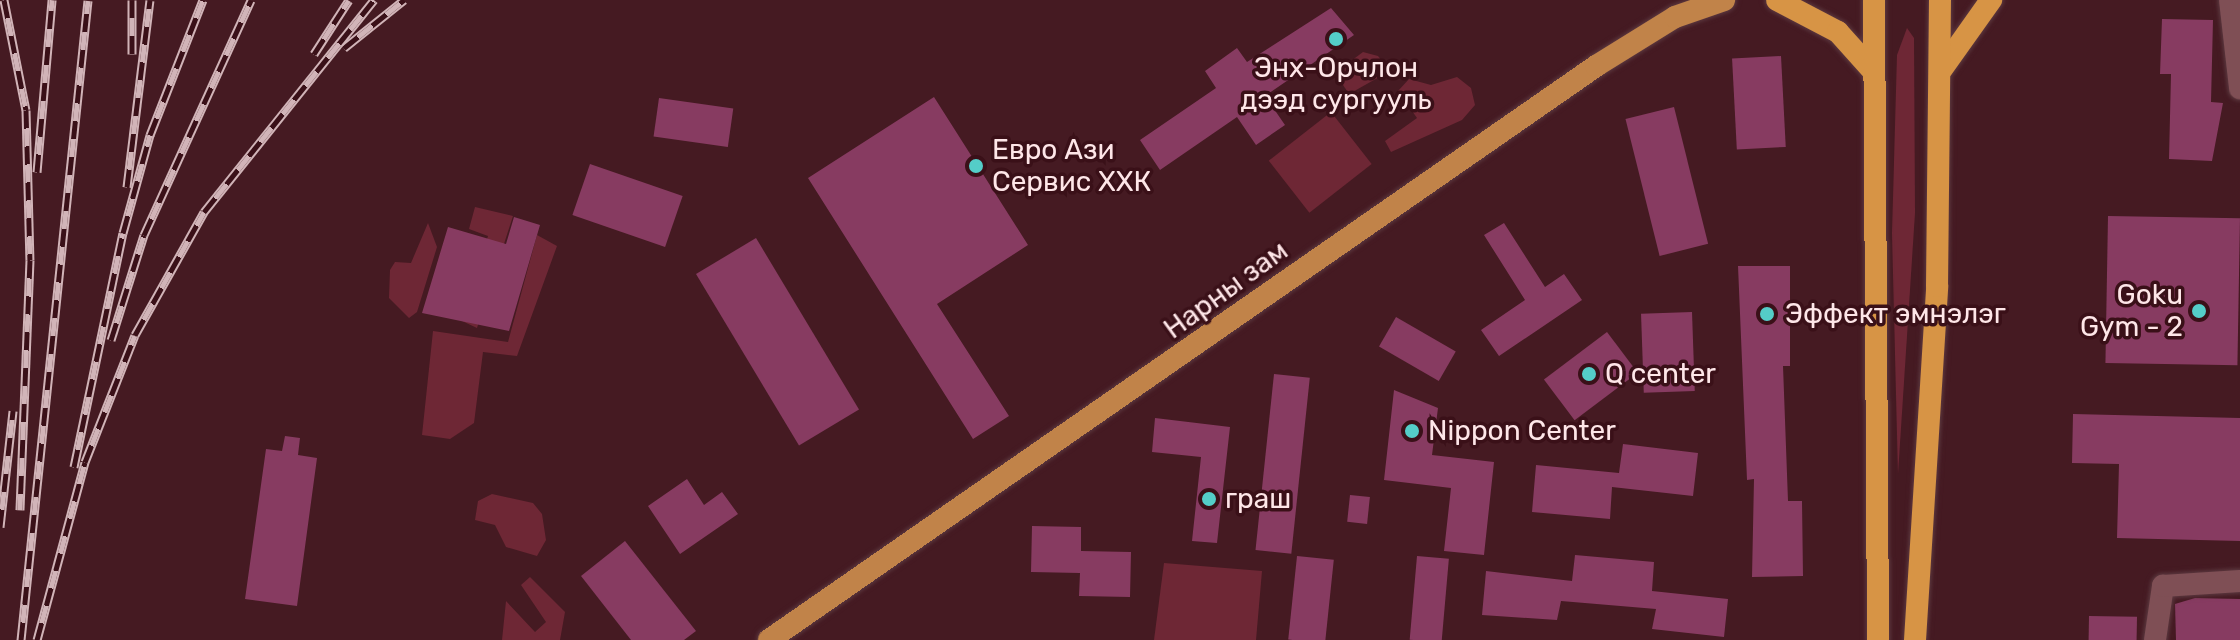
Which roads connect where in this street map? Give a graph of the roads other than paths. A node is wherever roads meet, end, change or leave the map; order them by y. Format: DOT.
graph roads {
  1 [pos="1724,0"];
  2 [pos="1777,0"];
  3 [pos="1874,0"];
  4 [pos="1940,0"];
  5 [pos="1991,0"];
  6 [pos="2230,0"];
  7 [pos="1873,71"];
  8 [pos="1939,73"];
  9 [pos="2240,88"];
  10 [pos="2240,581"];
  11 [pos="769,640"];
  12 [pos="1878,640"];
  13 [pos="1915,640"];
  14 [pos="2155,640"];
  1 -- 11 [label="main road, Нарны зам"];
  2 -- 7 [label="highway"];
  3 -- 7 [label="highway"];
  4 -- 8 [label="highway"];
  5 -- 8 [label="highway"];
  6 -- 9 [label="street"];
  7 -- 12 [label="highway"];
  8 -- 13 [label="highway"];
  10 -- 14 [label="street"];
}
